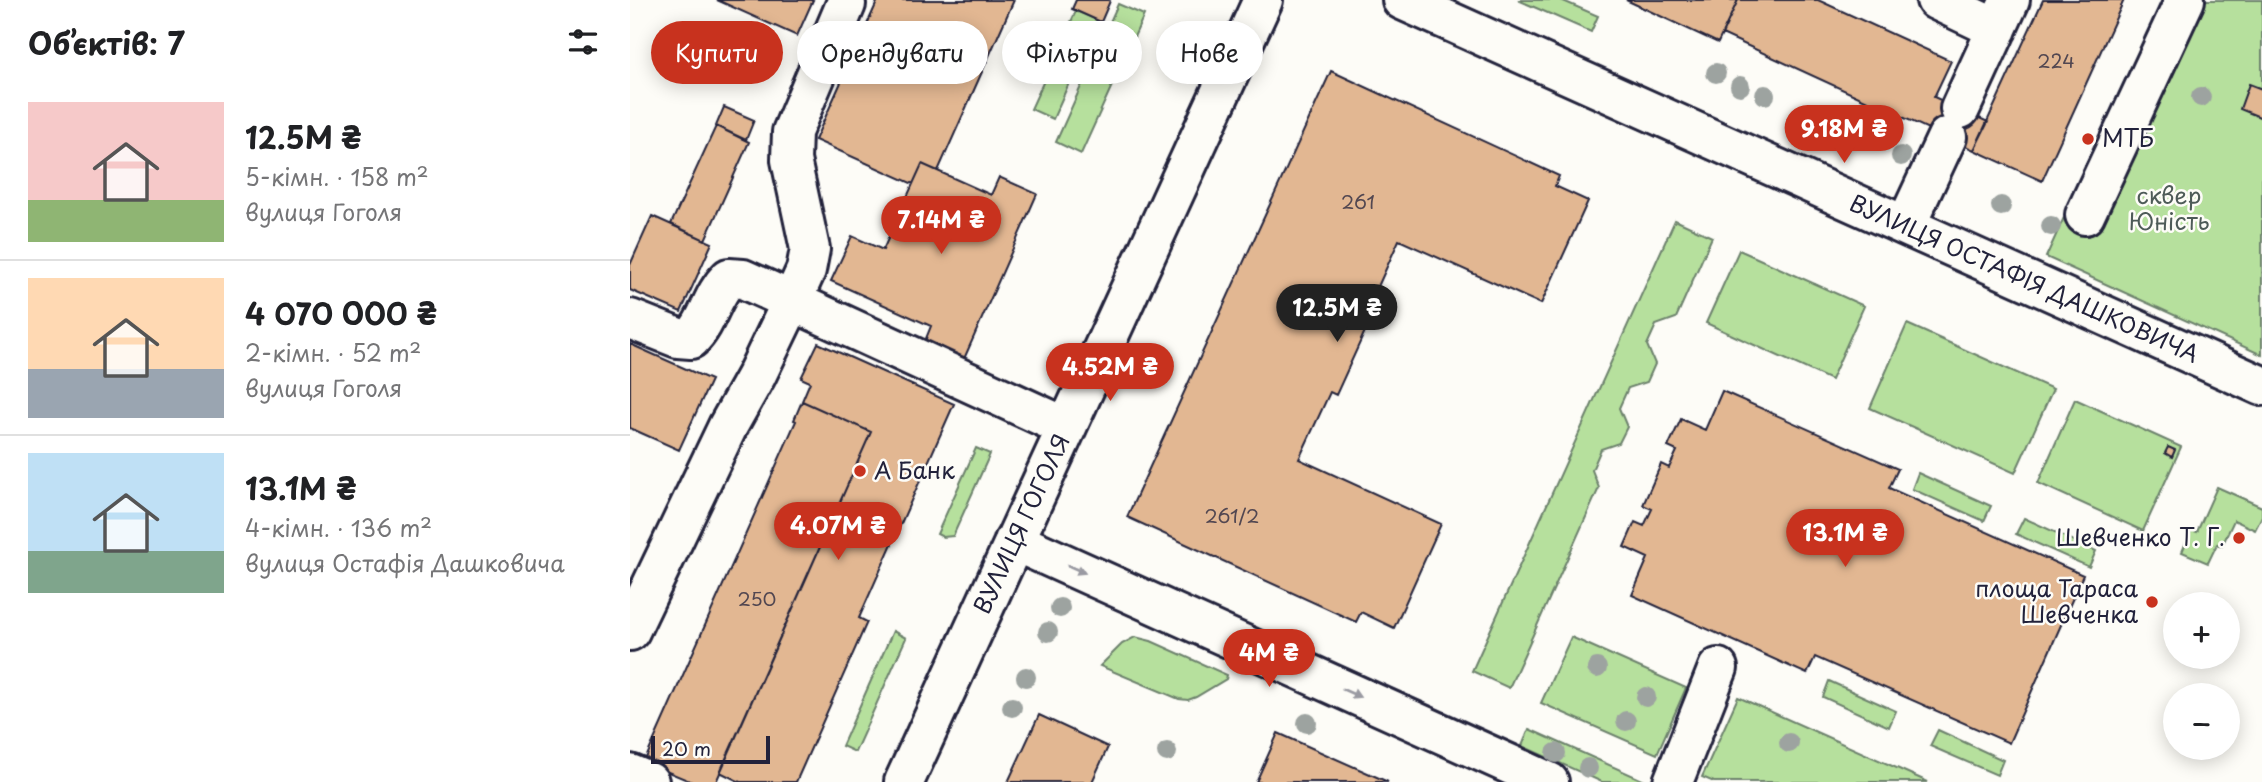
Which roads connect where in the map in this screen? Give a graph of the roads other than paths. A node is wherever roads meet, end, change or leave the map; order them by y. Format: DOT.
graph roads {
  1 [pos="1263,0"];
  2 [pos="1402,0"];
  3 [pos="1936,0"];
  4 [pos="2185,0"];
  5 [pos="846,4"];
  6 [pos="2004,15"];
  7 [pos="2085,215"];
  8 [pos="1906,225"];
  9 [pos="792,301"];
  10 [pos="630,319"];
  11 [pos="2262,386"];
  12 [pos="1066,427"];
  13 [pos="1014,541"];
  14 [pos="630,631"];
  15 [pos="1718,668"];
  16 [pos="630,774"];
  17 [pos="649,782"];
  18 [pos="904,782"];
  19 [pos="1549,782"];
  20 [pos="1673,782"];
  1 -- 12 [label="street, ВУЛИЦЯ ГОГОЛЯ"];
  2 -- 8 [label="street, ВУЛИЦЯ ОСТАФІЯ ДАШКОВИЧА"];
  3 -- 6 [label="street"];
  4 -- 7 [label="street"];
  5 -- 9 [label="street"];
  6 -- 8 [label="street"];
  8 -- 11 [label="street, ВУЛИЦЯ ОСТАФІЯ ДАШКОВИЧА"];
  9 -- 10 [label="street"];
  9 -- 12 [label="street"];
  9 -- 14 [label="street"];
  12 -- 13 [label="street, ВУЛИЦЯ ГОГОЛЯ"];
  13 -- 18 [label="street, ВУЛИЦЯ ГОГОЛЯ"];
  13 -- 19 [label="street, one-way"];
  15 -- 20 [label="street"];
  16 -- 17 [label="street"];
}
